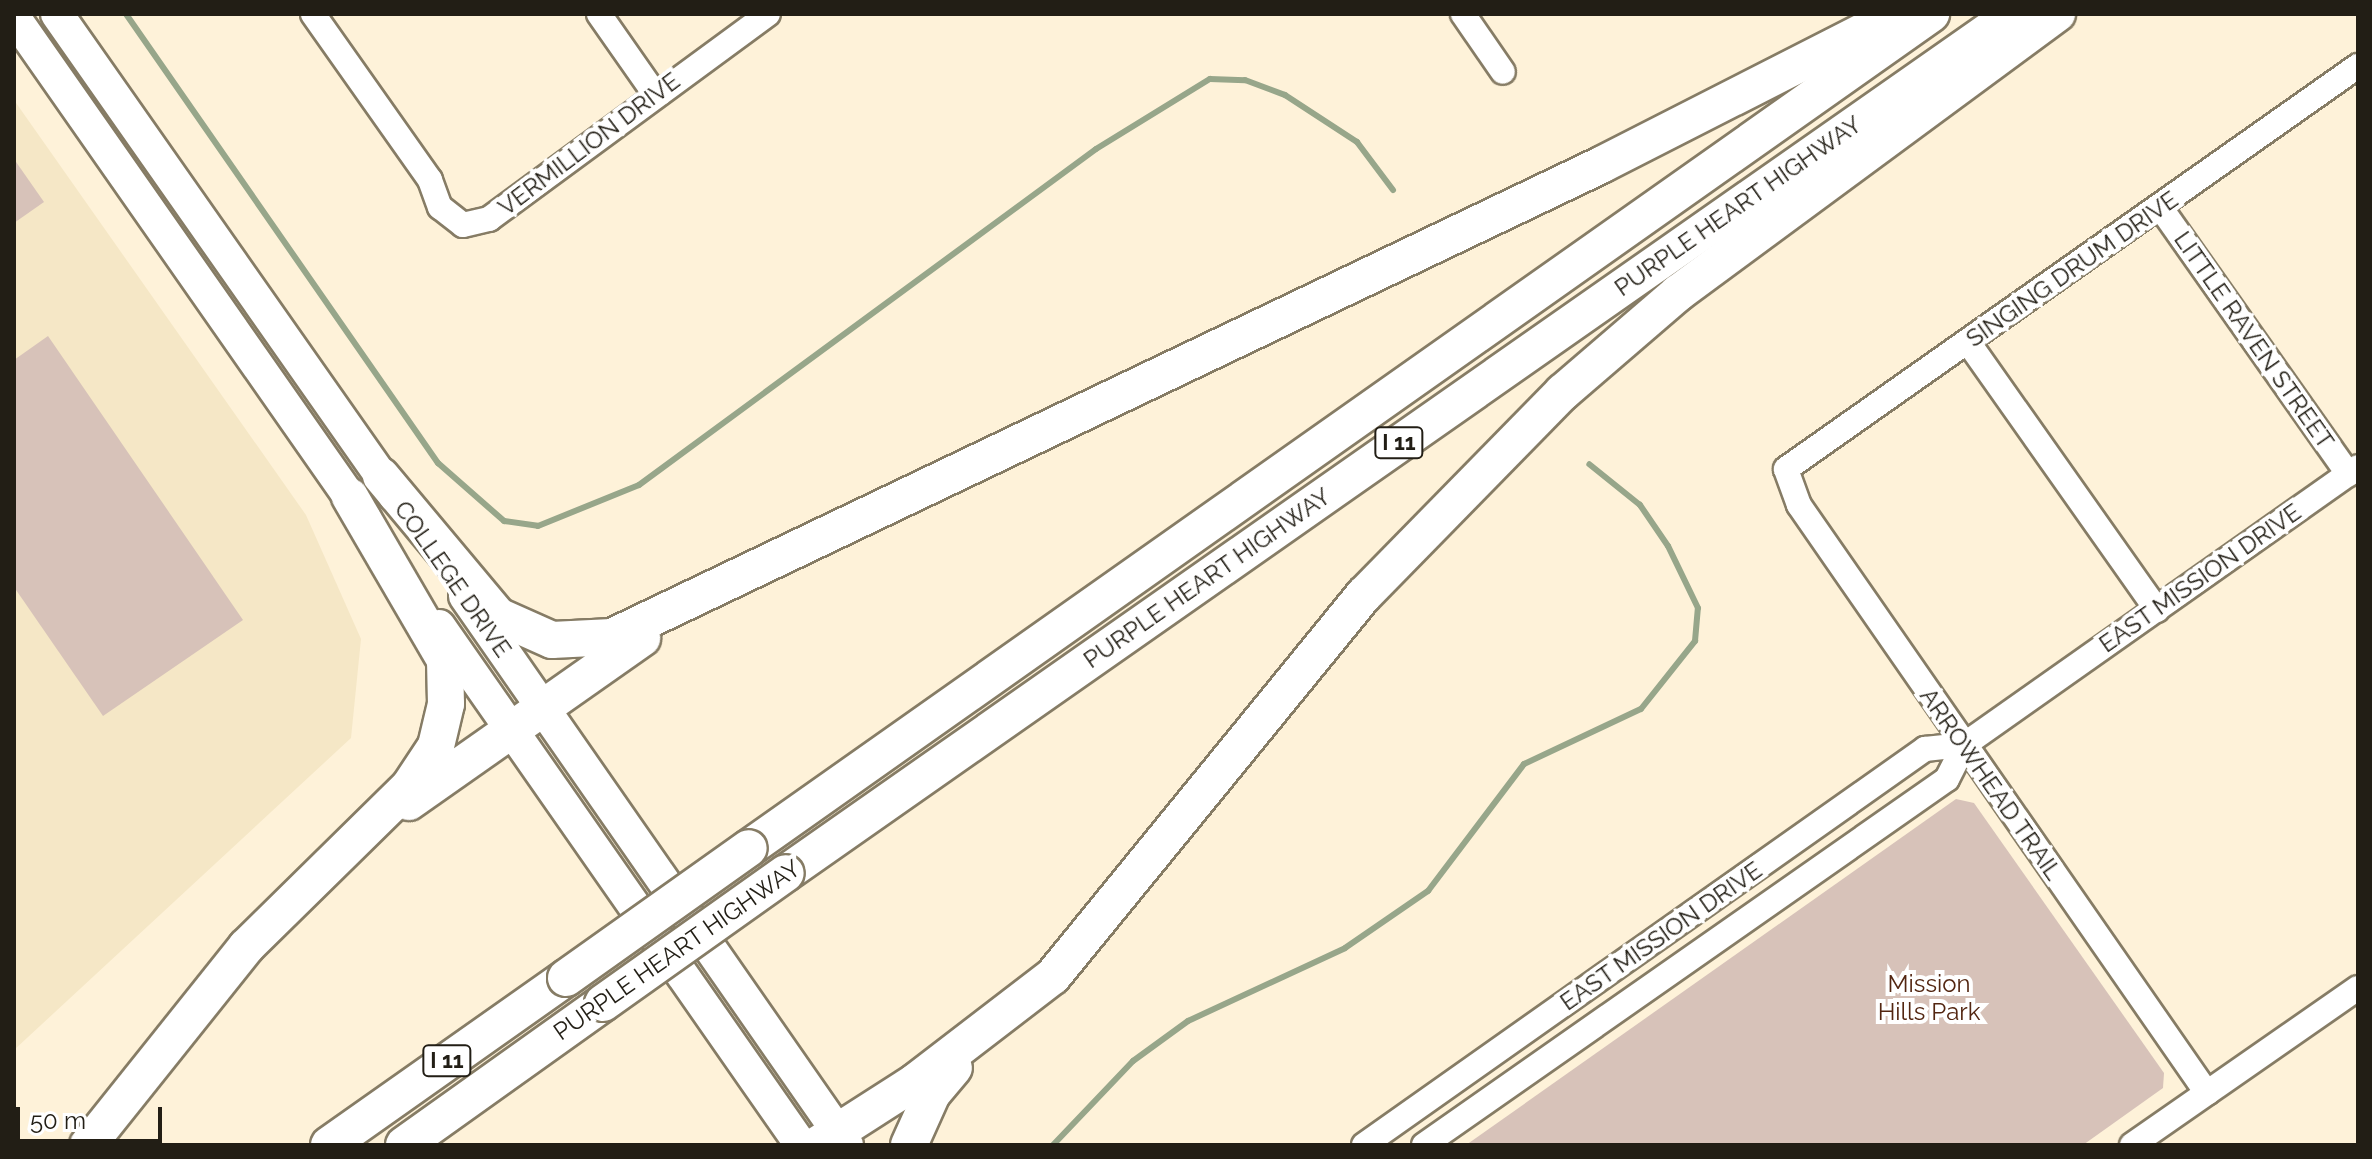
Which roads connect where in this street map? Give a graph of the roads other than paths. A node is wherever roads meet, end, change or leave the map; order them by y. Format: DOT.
graph roads {
  1 [pos="57,14"];
  2 [pos="313,14"];
  3 [pos="599,14"];
  4 [pos="768,14"];
  5 [pos="1463,14"];
  6 [pos="1897,14"];
  7 [pos="1931,14"];
  8 [pos="2013,14"];
  9 [pos="2057,14"];
  10 [pos="14,17"];
  11 [pos="1503,72"];
  12 [pos="2355,74"];
  13 [pos="655,94"];
  14 [pos="2160,207"];
  15 [pos="1968,342"];
  16 [pos="1786,469"];
  17 [pos="2353,470"];
  18 [pos="381,476"];
  19 [pos="350,497"];
  20 [pos="709,591"];
  21 [pos="2157,610"];
  22 [pos="543,709"];
  23 [pos="512,732"];
  24 [pos="1964,745"];
  25 [pos="341,852"];
  26 [pos="2358,988"];
  27 [pos="1013,1011"];
  28 [pos="2207,1093"];
  29 [pos="834,1140"];
  30 [pos="88,1145"];
  31 [pos="329,1145"];
  32 [pos="404,1145"];
  33 [pos="801,1145"];
  34 [pos="909,1145"];
  35 [pos="1364,1145"];
  36 [pos="1424,1145"];
  37 [pos="2132,1145"];
  1 -- 18 [label="main road, COLLEGE DRIVE"];
  2 -- 13 [label="street, VERMILLION DRIVE"];
  3 -- 13 [label="street"];
  4 -- 13 [label="street, VERMILLION DRIVE"];
  5 -- 11 [label="street"];
  6 -- 20 [label="highway"];
  7 -- 31 [label="highway, PURPLE HEART HIGHWAY / I 11, bridge"];
  8 -- 32 [label="highway, PURPLE HEART HIGHWAY / I 11, bridge"];
  9 -- 27 [label="highway"];
  10 -- 19 [label="main road, COLLEGE DRIVE"];
  12 -- 14 [label="street, SINGING DRUM DRIVE"];
  14 -- 15 [label="street, SINGING DRUM DRIVE"];
  14 -- 17 [label="street, LITTLE RAVEN STREET"];
  15 -- 16 [label="street, SINGING DRUM DRIVE"];
  15 -- 21 [label="street"];
  16 -- 24 [label="street, ARROWHEAD TRAIL"];
  17 -- 21 [label="street, EAST MISSION DRIVE"];
  18 -- 20 [label="highway"];
  18 -- 22 [label="main road, COLLEGE DRIVE"];
  19 -- 23 [label="main road, COLLEGE DRIVE"];
  19 -- 25 [label="highway"];
  20 -- 22 [label="highway"];
  21 -- 24 [label="street, EAST MISSION DRIVE"];
  22 -- 23 [label="highway"];
  22 -- 29 [label="main road, COLLEGE DRIVE"];
  23 -- 25 [label="highway"];
  23 -- 33 [label="main road, COLLEGE DRIVE"];
  24 -- 28 [label="street, ARROWHEAD TRAIL"];
  24 -- 35 [label="street, EAST MISSION DRIVE"];
  24 -- 36 [label="street, EAST MISSION DRIVE"];
  25 -- 30 [label="highway"];
  26 -- 28 [label="street"];
  27 -- 29 [label="highway"];
  27 -- 34 [label="highway"];
  28 -- 37 [label="street"];
}
